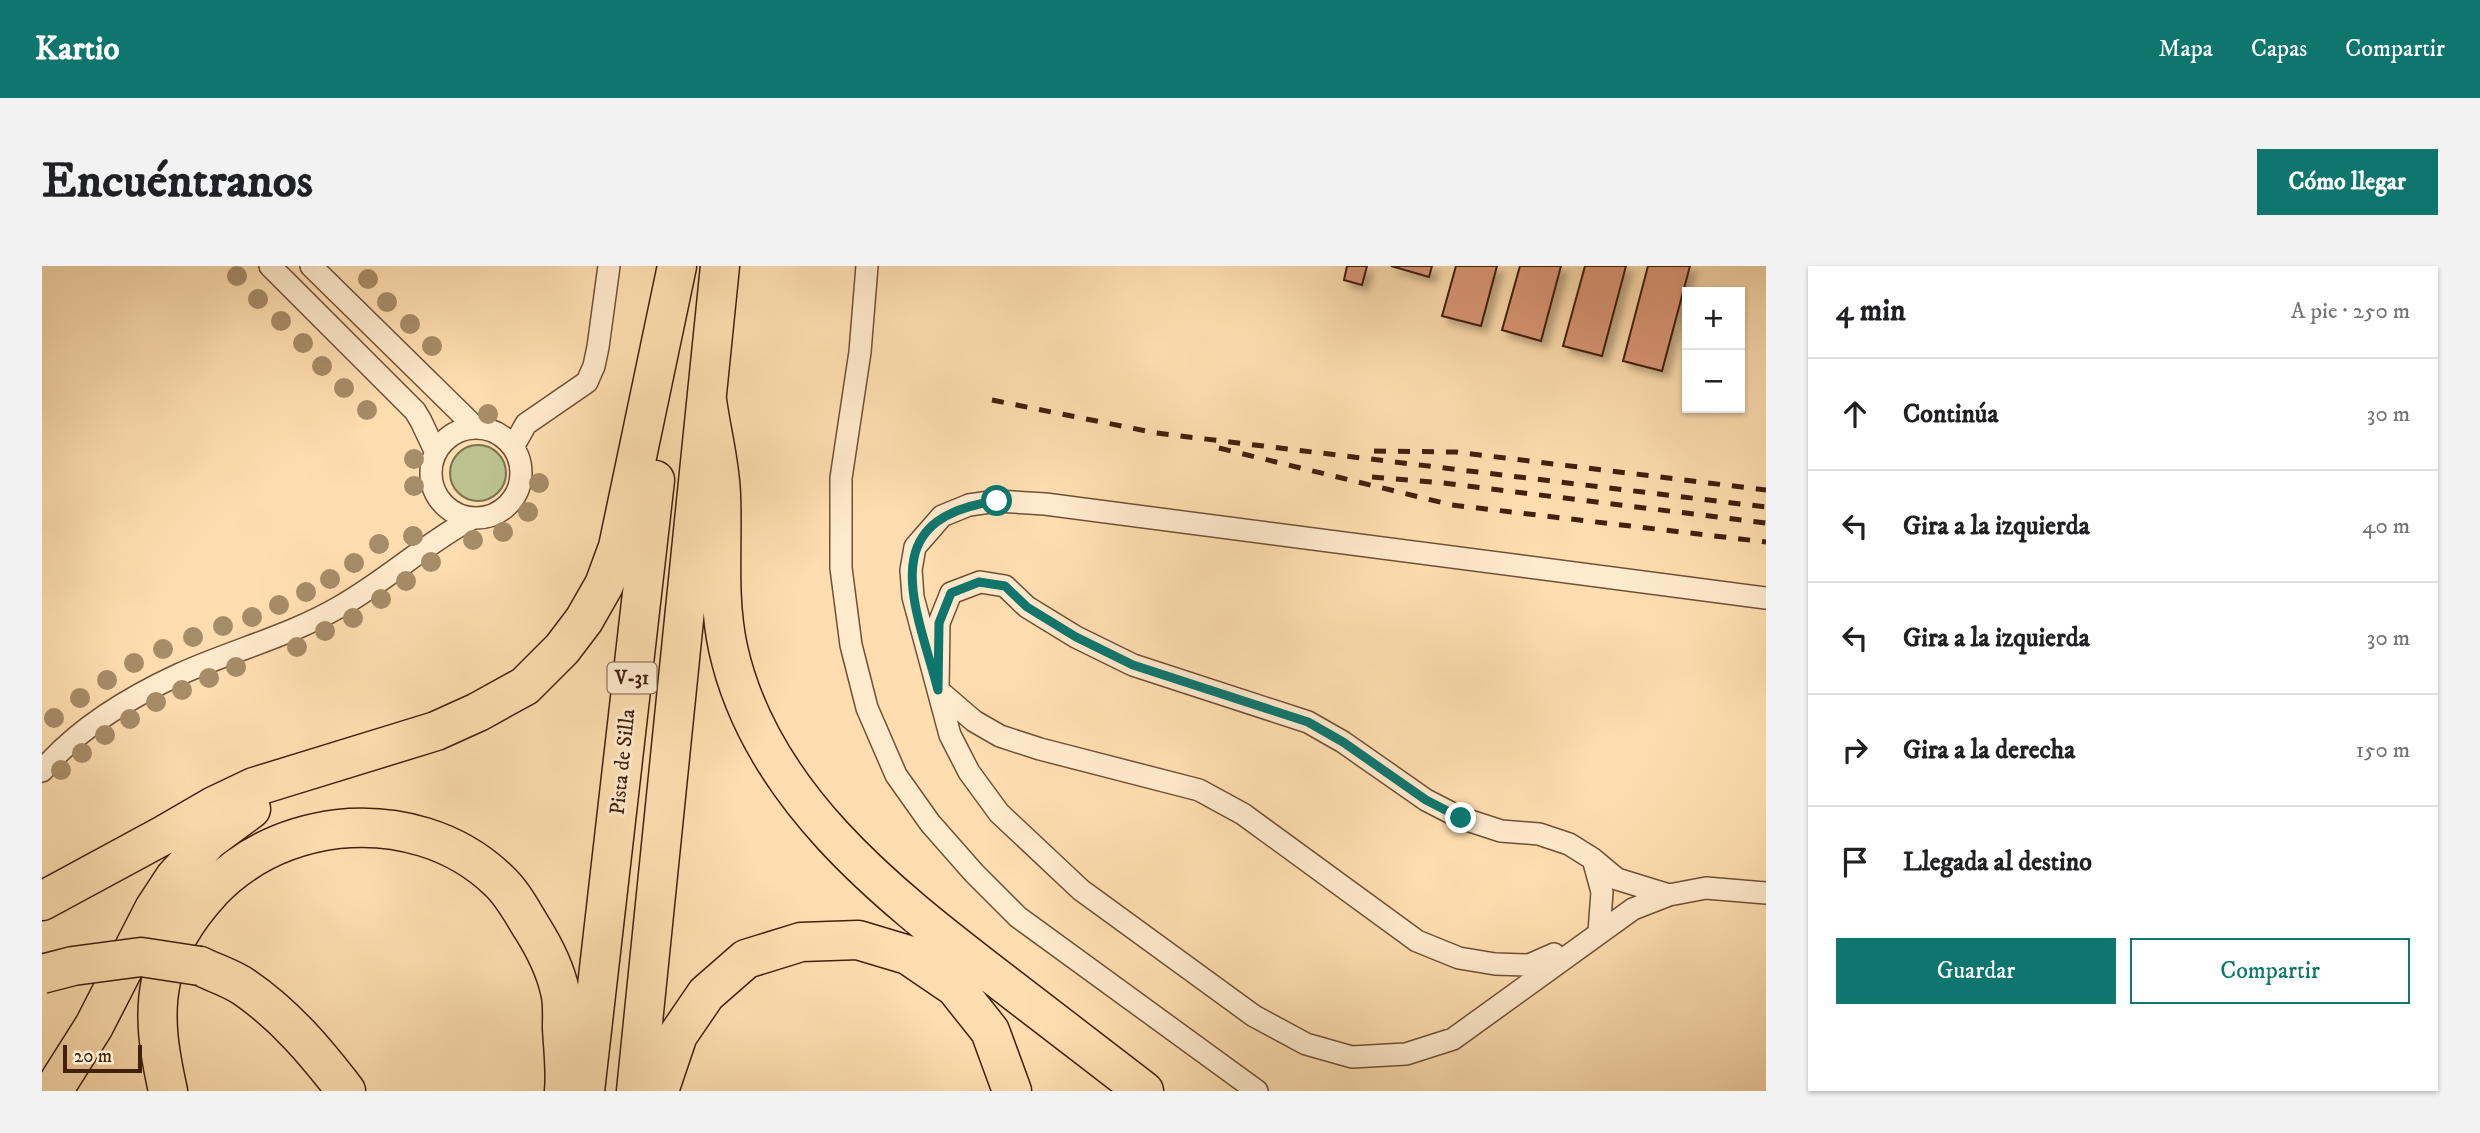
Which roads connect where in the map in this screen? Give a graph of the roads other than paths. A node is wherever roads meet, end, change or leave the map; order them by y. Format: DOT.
graph roads {
  1 [pos="270,266"];
  2 [pos="311,266"];
  3 [pos="608,266"];
  4 [pos="678,266"];
  5 [pos="720,266"];
  6 [pos="867,266"];
  7 [pos="706,400"];
  8 [pos="476,428"];
  9 [pos="513,447"];
  10 [pos="436,453"];
  11 [pos="473,518"];
  12 [pos="1766,598"];
  13 [pos="938,690"];
  14 [pos="349,757"];
  15 [pos="42,771"];
  16 [pos="1593,859"];
  17 [pos="1766,892"];
  18 [pos="1669,895"];
  19 [pos="42,901"];
  20 [pos="1592,937"];
  21 [pos="42,974"];
  22 [pos="53,1091"];
  23 [pos="168,1091"];
  24 [pos="346,1091"];
  25 [pos="564,1091"];
  26 [pos="585,1091"];
  27 [pos="636,1091"];
  28 [pos="659,1091"];
  29 [pos="1012,1091"];
  30 [pos="1144,1091"];
  31 [pos="1257,1091"];
  1 -- 10 [label="street"];
  2 -- 8 [label="street"];
  3 -- 9 [label="street"];
  4 -- 14 [label="highway"];
  4 -- 26 [label="highway, Pista de Silla / V-31"];
  5 -- 7 [label="highway, V-31"];
  6 -- 31 [label="street"];
  7 -- 27 [label="highway, V-31"];
  7 -- 30 [label="highway"];
  8 -- 9 [label="street"];
  8 -- 10 [label="street"];
  9 -- 11 [label="street"];
  10 -- 11 [label="street"];
  11 -- 15 [label="street"];
  12 -- 13 [label="street"];
  13 -- 16 [label="street"];
  13 -- 20 [label="street"];
  13 -- 20 [label="street"];
  14 -- 19 [label="highway"];
  14 -- 22 [label="highway"];
  16 -- 18 [label="street"];
  16 -- 20 [label="street"];
  17 -- 18 [label="street"];
  18 -- 20 [label="street"];
  21 -- 24 [label="highway, bridge"];
  23 -- 25 [label="highway"];
  28 -- 29 [label="highway"];
}
